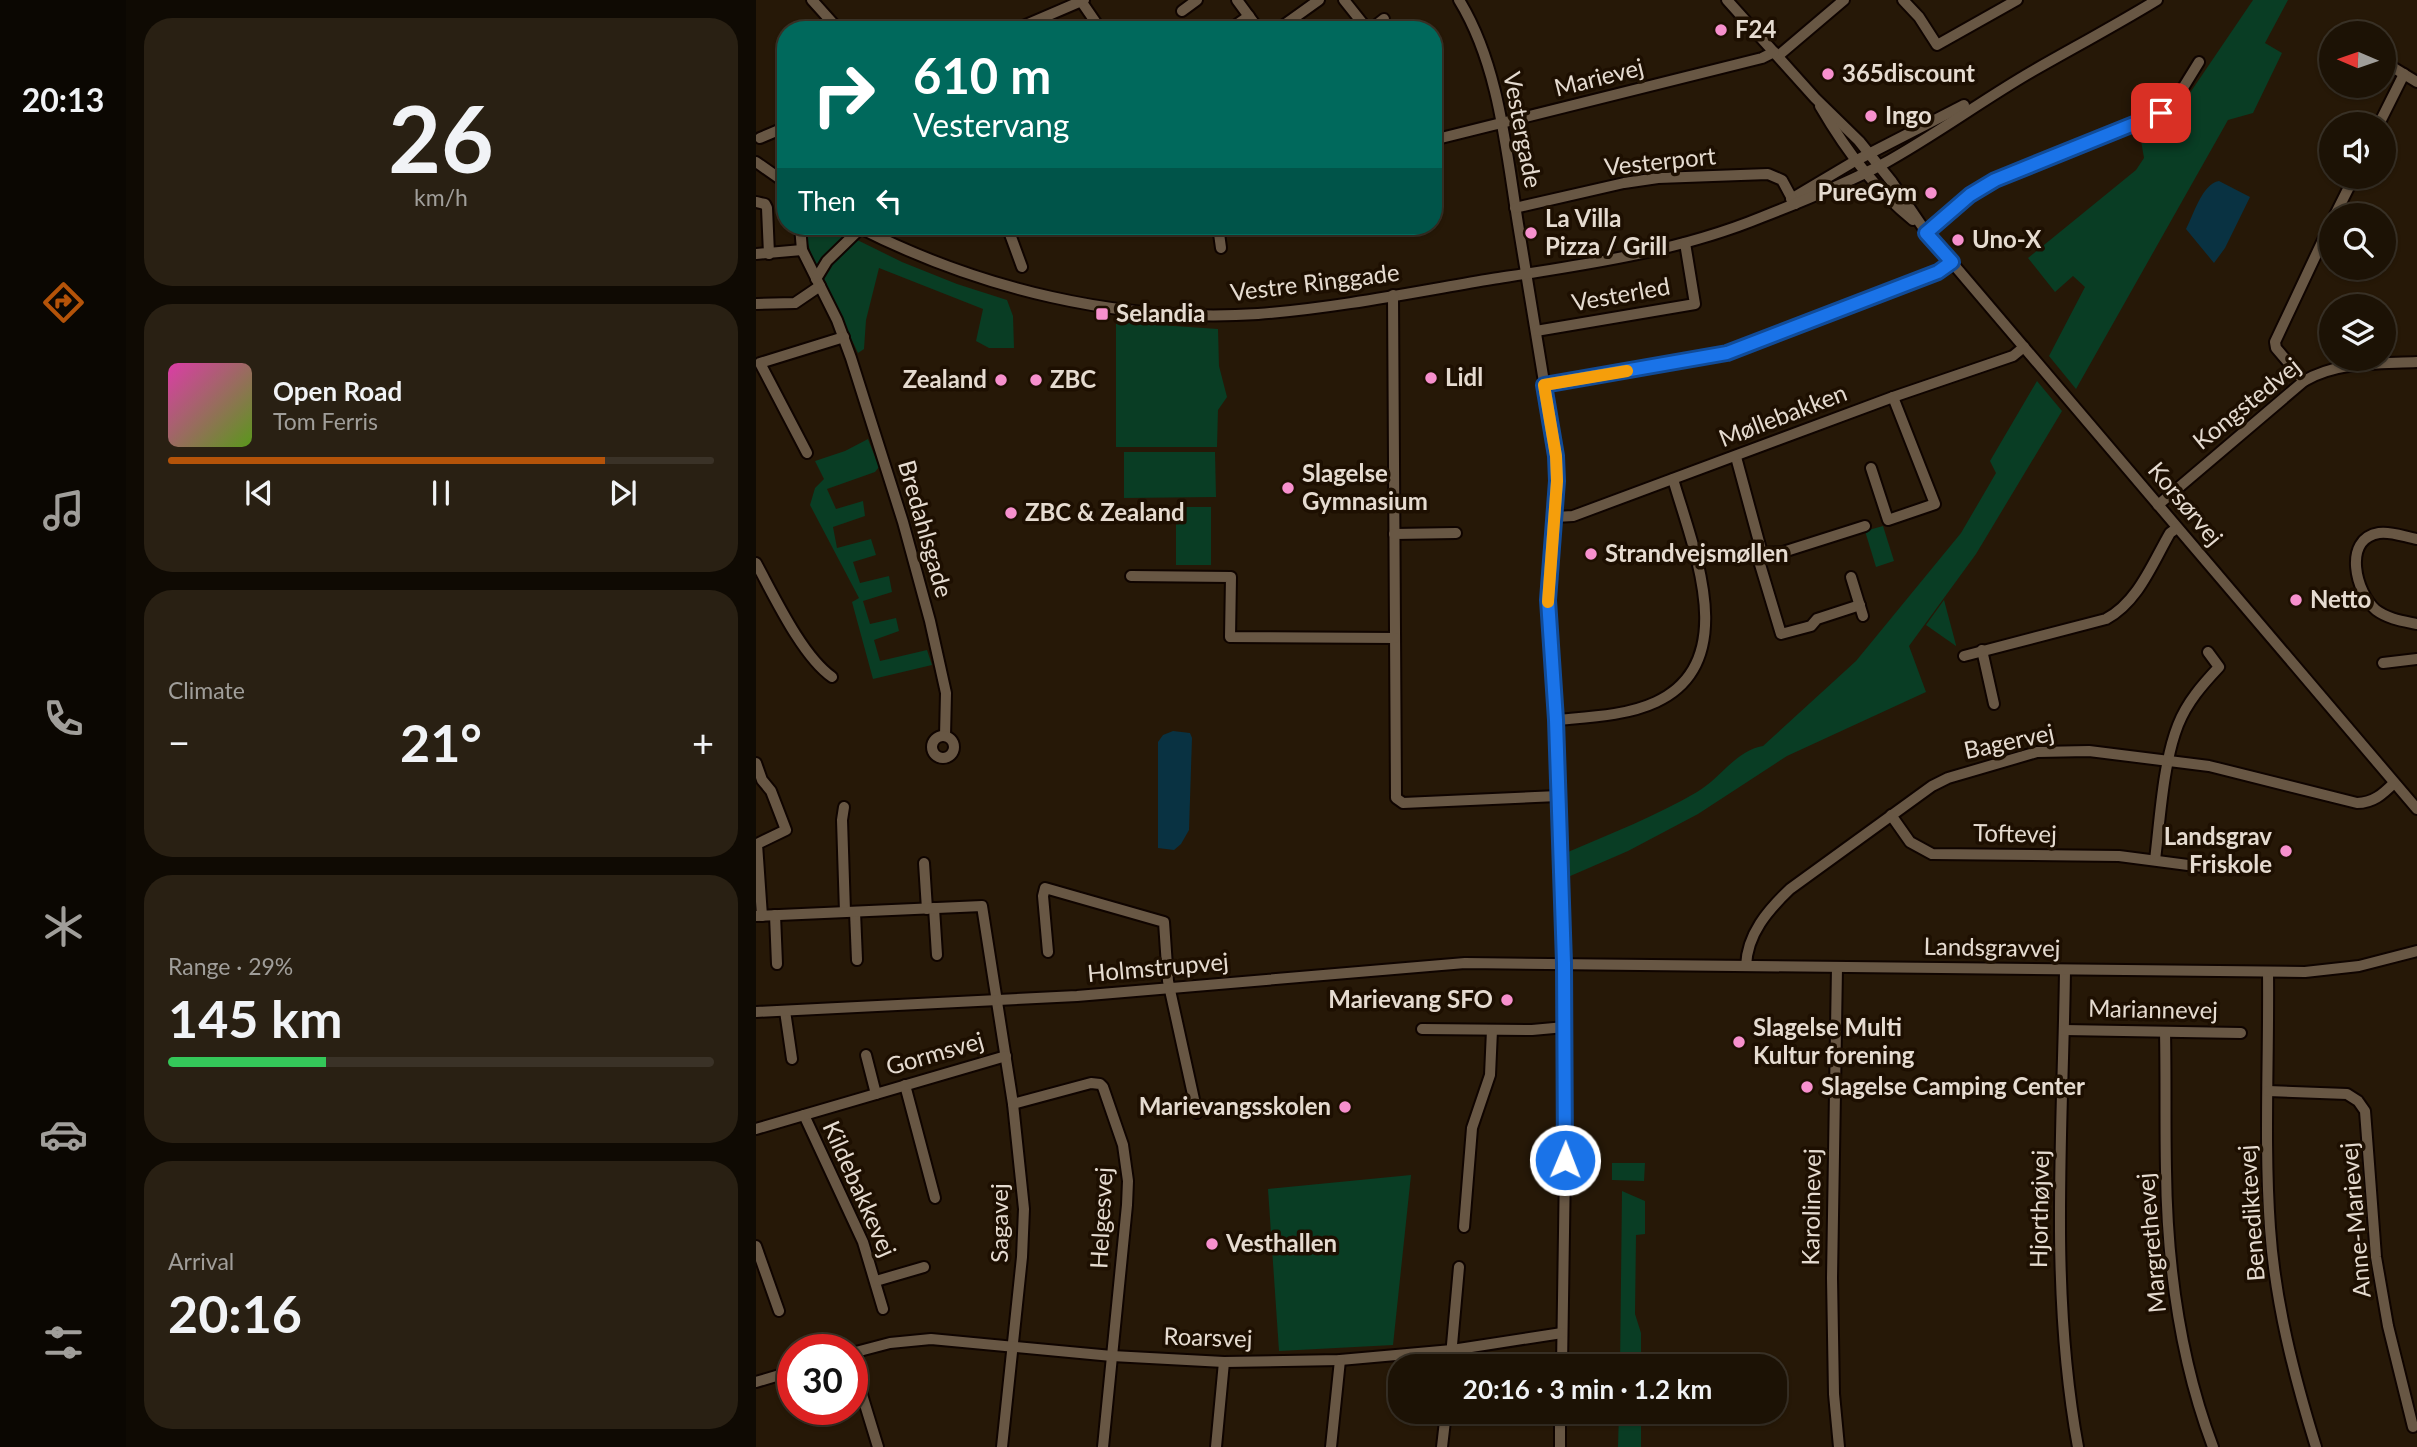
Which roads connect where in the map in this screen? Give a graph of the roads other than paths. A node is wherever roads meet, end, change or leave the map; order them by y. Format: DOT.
graph roads {
  1 [pos="813,0"];
  2 [pos="1197,0"];
  3 [pos="1237,0"];
  4 [pos="1319,0"];
  5 [pos="1344,0"];
  6 [pos="1459,0"];
  7 [pos="1727,0"];
  8 [pos="1844,0"];
  9 [pos="1903,0"];
  10 [pos="2017,0"];
  11 [pos="2157,0"];
  12 [pos="1082,1"];
  13 [pos="1182,11"];
  14 [pos="1249,16"];
  15 [pos="1384,19"];
  16 [pos="831,21"];
  17 [pos="1035,21"];
  18 [pos="1095,21"];
  19 [pos="1242,21"];
  20 [pos="1253,21"];
  21 [pos="1290,21"];
  22 [pos="1362,21"];
  23 [pos="1381,21"];
  24 [pos="1776,54"];
  25 [pos="2199,62"];
  26 [pos="2396,70"];
  27 [pos="2029,73"];
  28 [pos="2403,74"];
  29 [pos="2417,82"];
  30 [pos="2385,112"];
  31 [pos="1500,123"];
  32 [pos="777,131"];
  33 [pos="761,138"];
  34 [pos="1442,138"];
  35 [pos="756,162"];
  36 [pos="1867,163"];
  37 [pos="777,177"];
  38 [pos="1793,201"];
  39 [pos="756,202"];
  40 [pos="1516,208"];
  41 [pos="1923,229"];
  42 [pos="801,235"];
  43 [pos="851,235"];
  44 [pos="876,235"];
  45 [pos="1011,235"];
  46 [pos="1219,235"];
  47 [pos="1685,243"];
  48 [pos="1221,248"];
  49 [pos="2319,248"];
  50 [pos="802,250"];
  51 [pos="756,254"];
  52 [pos="769,254"];
  53 [pos="1952,262"];
  54 [pos="1023,267"];
  55 [pos="1526,274"];
  56 [pos="818,282"];
  57 [pos="1393,295"];
  58 [pos="756,304"];
  59 [pos="1536,331"];
  60 [pos="844,337"];
  61 [pos="2024,347"];
  62 [pos="2417,362"];
  63 [pos="2304,381"];
  64 [pos="1544,385"];
  65 [pos="1894,397"];
  66 [pos="807,453"];
  67 [pos="1736,457"];
  68 [pos="1871,468"];
  69 [pos="1673,480"];
  70 [pos="2158,505"];
  71 [pos="1555,517"];
  72 [pos="1865,526"];
  73 [pos="2177,527"];
  74 [pos="1457,533"];
  75 [pos="1394,534"];
  76 [pos="2417,539"];
  77 [pos="1762,553"];
  78 [pos="756,563"];
  79 [pos="1131,576"];
  80 [pos="1851,577"];
  81 [pos="2417,624"];
  82 [pos="1395,638"];
  83 [pos="1982,650"];
  84 [pos="2208,652"];
  85 [pos="1964,656"];
  86 [pos="2417,659"];
  87 [pos="2383,663"];
  88 [pos="832,677"];
  89 [pos="1994,704"];
  90 [pos="1556,720"];
  91 [pos="945,736"];
  92 [pos="2169,761"];
  93 [pos="756,763"];
  94 [pos="2394,783"];
  95 [pos="1558,796"];
  96 [pos="844,807"];
  97 [pos="2417,809"];
  98 [pos="1891,815"];
  99 [pos="2155,860"];
  100 [pos="924,863"];
  101 [pos="2211,868"];
  102 [pos="930,908"];
  103 [pos="850,912"];
  104 [pos="775,915"];
  105 [pos="759,916"];
  106 [pos="2417,951"];
  107 [pos="1048,952"];
  108 [pos="937,956"];
  109 [pos="857,960"];
  110 [pos="1564,963"];
  111 [pos="777,964"];
  112 [pos="1746,966"];
  113 [pos="1837,967"];
  114 [pos="2065,970"];
  115 [pos="2268,972"];
  116 [pos="1170,989"];
  117 [pos="996,1001"];
  118 [pos="785,1011"];
  119 [pos="756,1012"];
  120 [pos="1565,1027"];
  121 [pos="1422,1029"];
  122 [pos="1492,1030"];
  123 [pos="2064,1030"];
  124 [pos="2165,1031"];
  125 [pos="2241,1033"];
  126 [pos="866,1055"];
  127 [pos="1006,1056"];
  128 [pos="792,1059"];
  129 [pos="905,1085"];
  130 [pos="2268,1091"];
  131 [pos="876,1094"];
  132 [pos="1013,1104"];
  133 [pos="1197,1112"];
  134 [pos="804,1115"];
  135 [pos="756,1129"];
  136 [pos="935,1198"];
  137 [pos="1464,1227"];
  138 [pos="756,1246"];
  139 [pos="1459,1267"];
  140 [pos="924,1268"];
  141 [pos="876,1281"];
  142 [pos="883,1309"];
  143 [pos="779,1311"];
  144 [pos="1562,1333"];
  145 [pos="1013,1347"];
  146 [pos="868,1349"];
  147 [pos="1452,1350"];
  148 [pos="1452,1354"];
  149 [pos="1562,1354"];
  150 [pos="1112,1356"];
  151 [pos="1340,1360"];
  152 [pos="1224,1362"];
  153 [pos="777,1376"];
  154 [pos="756,1382"];
  155 [pos="868,1414"];
  156 [pos="1445,1424"];
  157 [pos="1560,1424"];
  158 [pos="2413,1427"];
  159 [pos="878,1447"];
  160 [pos="1002,1447"];
  161 [pos="1103,1447"];
  162 [pos="1216,1447"];
  163 [pos="1331,1447"];
  164 [pos="1442,1447"];
  165 [pos="1560,1447"];
  166 [pos="1839,1447"];
  167 [pos="2078,1447"];
  168 [pos="2213,1447"];
  169 [pos="2316,1447"];
  1 -- 16 [label="street"];
  2 -- 13 [label="street"];
  3 -- 14 [label="street"];
  4 -- 21 [label="street"];
  5 -- 22 [label="street"];
  6 -- 31 [label="street, Vestergade"];
  7 -- 24 [label="street, Korsørvej"];
  8 -- 24 [label="street"];
  9 -- 10 [label="street"];
  11 -- 27 [label="street"];
  12 -- 17 [label="street"];
  12 -- 18 [label="street"];
  14 -- 19 [label="street"];
  14 -- 20 [label="street"];
  15 -- 23 [label="street"];
  24 -- 31 [label="street, Marievej"];
  24 -- 36 [label="street, Korsørvej"];
  25 -- 41 [label="street"];
  26 -- 28 [label="street"];
  27 -- 36 [label="street"];
  27 -- 36 [label="street"];
  28 -- 29 [label="street"];
  28 -- 30 [label="street"];
  31 -- 34 [label="street, Marievej"];
  31 -- 40 [label="street, Vestergade"];
  32 -- 33 [label="street"];
  35 -- 37 [label="street"];
  36 -- 38 [label="street, Vestre Ringgade"];
  36 -- 38 [label="street, Vestre Ringgade"];
  36 -- 41 [label="street, Korsørvej"];
  38 -- 40 [label="street, Vesterport"];
  38 -- 47 [label="street, Vestre Ringgade"];
  39 -- 52 [label="street"];
  40 -- 55 [label="street, Vestergade"];
  41 -- 53 [label="street, Korsørvej"];
  42 -- 50 [label="street, Bredahlsgade"];
  43 -- 56 [label="street"];
  44 -- 57 [label="street, Vestre Ringgade"];
  45 -- 54 [label="street"];
  46 -- 48 [label="street"];
  47 -- 55 [label="street, Vestre Ringgade"];
  47 -- 59 [label="street, Vesterled"];
  49 -- 63 [label="street"];
  50 -- 52 [label="street"];
  50 -- 56 [label="street, Bredahlsgade"];
  51 -- 52 [label="street"];
  53 -- 61 [label="street, Korsørvej"];
  53 -- 64 [label="street"];
  55 -- 57 [label="street, Vestre Ringgade"];
  55 -- 59 [label="street, Vestergade"];
  56 -- 58 [label="street"];
  56 -- 60 [label="street, Bredahlsgade"];
  57 -- 75 [label="street"];
  59 -- 64 [label="street, Vestergade"];
  60 -- 66 [label="street"];
  60 -- 91 [label="street, Bredahlsgade"];
  61 -- 65 [label="street, Møllebakken"];
  61 -- 70 [label="street, Korsørvej"];
  62 -- 63 [label="street, Kongstedvej"];
  63 -- 70 [label="street, Kongstedvej"];
  64 -- 71 [label="street, Vestergade"];
  65 -- 67 [label="street, Møllebakken"];
  65 -- 68 [label="street"];
  67 -- 69 [label="street, Møllebakken"];
  67 -- 77 [label="street"];
  69 -- 71 [label="street, Møllebakken"];
  69 -- 90 [label="street"];
  70 -- 73 [label="street, Korsørvej"];
  71 -- 90 [label="street, Vestergade"];
  72 -- 77 [label="street"];
  73 -- 83 [label="street"];
  73 -- 94 [label="street, Korsørvej"];
  74 -- 75 [label="street"];
  75 -- 82 [label="street"];
  76 -- 81 [label="street"];
  77 -- 80 [label="street"];
  78 -- 88 [label="street"];
  79 -- 82 [label="street"];
  82 -- 95 [label="street"];
  83 -- 85 [label="street"];
  83 -- 89 [label="street"];
  84 -- 92 [label="street"];
  86 -- 87 [label="street"];
  90 -- 95 [label="street, Vestergade"];
  92 -- 94 [label="street, Bagervej"];
  92 -- 98 [label="street, Bagervej"];
  92 -- 99 [label="street"];
  93 -- 105 [label="street"];
  94 -- 97 [label="street, Korsørvej"];
  95 -- 110 [label="street, Vestergade"];
  96 -- 103 [label="street"];
  98 -- 99 [label="street, Toftevej"];
  98 -- 112 [label="street, Bagervej"];
  99 -- 101 [label="street, Toftevej"];
  100 -- 102 [label="street"];
  102 -- 103 [label="street"];
  102 -- 108 [label="street"];
  102 -- 117 [label="street, Sagavej"];
  103 -- 104 [label="street"];
  103 -- 109 [label="street"];
  104 -- 105 [label="street"];
  104 -- 111 [label="street"];
  106 -- 115 [label="street, Landsgravvej"];
  107 -- 116 [label="street"];
  110 -- 112 [label="street, Landsgravvej"];
  110 -- 116 [label="street, Holmstrupvej"];
  110 -- 120 [label="street, Vestergade"];
  112 -- 113 [label="street, Landsgravvej"];
  113 -- 114 [label="street, Landsgravvej"];
  113 -- 166 [label="street, Karolinevej"];
  114 -- 115 [label="street, Landsgravvej"];
  114 -- 123 [label="street, Hjorthøjvej"];
  115 -- 130 [label="street, Benediktevej"];
  116 -- 117 [label="street, Holmstrupvej"];
  116 -- 133 [label="street"];
  117 -- 118 [label="street, Holmstrupvej"];
  117 -- 127 [label="street, Sagavej"];
  118 -- 119 [label="street, Holmstrupvej"];
  118 -- 128 [label="street"];
  120 -- 122 [label="street"];
  120 -- 144 [label="street, Vestergade"];
  121 -- 122 [label="street"];
  122 -- 137 [label="street"];
  123 -- 124 [label="street, Mariannevej"];
  123 -- 167 [label="street, Hjorthøjvej"];
  124 -- 125 [label="street, Mariannevej"];
  124 -- 168 [label="street, Margrethevej"];
  126 -- 131 [label="street, Gormsvej"];
  127 -- 129 [label="street, Gormsvej"];
  127 -- 132 [label="street, Sagavej"];
  129 -- 131 [label="street, Gormsvej"];
  129 -- 136 [label="street"];
  130 -- 158 [label="street, Anne-Marievej"];
  130 -- 169 [label="street, Benediktevej"];
  131 -- 134 [label="street, Gormsvej"];
  132 -- 145 [label="street, Sagavej"];
  132 -- 150 [label="street, Helgesvej"];
  134 -- 135 [label="street, Gormsvej"];
  134 -- 141 [label="street, Kildebakkevej"];
  138 -- 143 [label="street"];
  139 -- 147 [label="street"];
  140 -- 141 [label="street, Kildebakkevej"];
  141 -- 142 [label="street, Kildebakkevej"];
  144 -- 147 [label="street, Roarsvej"];
  144 -- 149 [label="street, Vestergade"];
  145 -- 146 [label="street, Roarsvej"];
  145 -- 150 [label="street, Roarsvej"];
  145 -- 160 [label="street, Sagavej"];
  147 -- 148 [label="street"];
  147 -- 151 [label="street, Roarsvej"];
  150 -- 152 [label="street, Roarsvej"];
  150 -- 161 [label="street, Helgesvej"];
  151 -- 152 [label="street, Roarsvej"];
  151 -- 163 [label="street"];
  152 -- 162 [label="street"];
  153 -- 154 [label="street"];
  155 -- 159 [label="street"];
  156 -- 164 [label="street"];
  157 -- 165 [label="street"];
}
